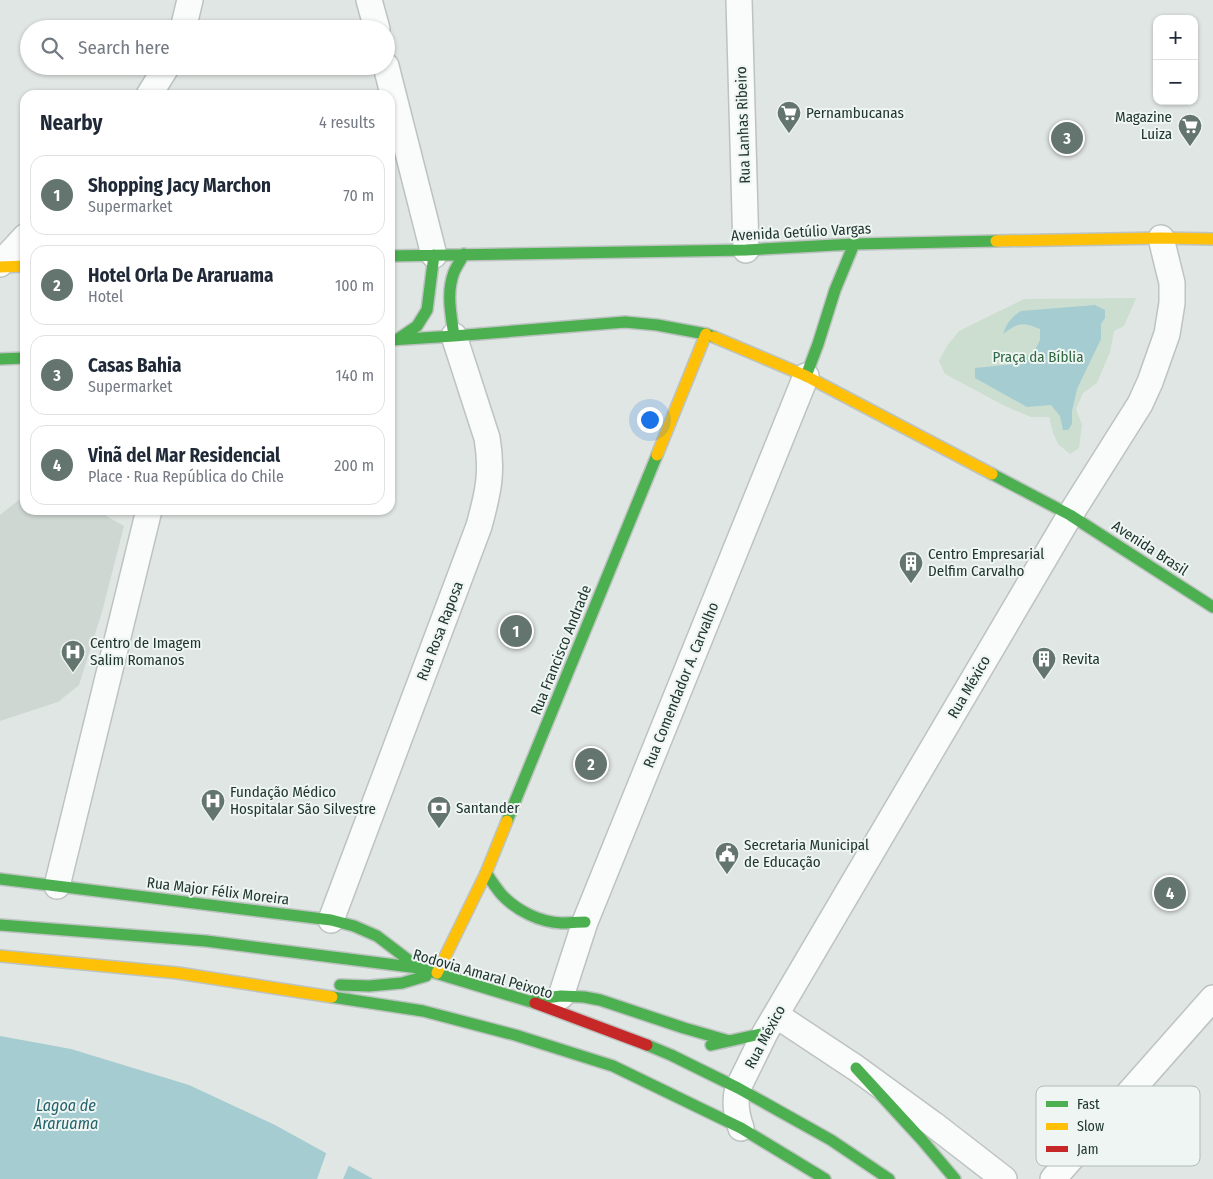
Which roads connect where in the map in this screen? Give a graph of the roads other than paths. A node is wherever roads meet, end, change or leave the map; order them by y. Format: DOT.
graph roads {
  1 [pos="190,0"];
  2 [pos="369,0"];
  3 [pos="739,0"];
  4 [pos="185,20"];
  5 [pos="375,20"];
  6 [pos="161,75"];
  7 [pos="388,75"];
  8 [pos="152,90"];
  9 [pos="392,90"];
  10 [pos="395,101"];
  11 [pos="1161,238"];
  12 [pos="1213,239"];
  13 [pos="20,243"];
  14 [pos="854,244"];
  15 [pos="746,250"];
  16 [pos="464,254"];
  17 [pos="434,255"];
  18 [pos="395,256"];
  19 [pos="0,265"];
  20 [pos="20,266"];
  21 [pos="706,334"];
  22 [pos="454,336"];
  23 [pos="395,339"];
  24 [pos="395,340"];
  25 [pos="20,358"];
  26 [pos="0,359"];
  27 [pos="806,376"];
  28 [pos="148,515"];
  29 [pos="1070,515"];
  30 [pos="1213,607"];
  31 [pos="486,873"];
  32 [pos="0,880"];
  33 [pos="57,886"];
  34 [pos="331,920"];
  35 [pos="585,922"];
  36 [pos="0,924"];
  37 [pos="0,956"];
  38 [pos="419,968"];
  39 [pos="226,970"];
  40 [pos="178,973"];
  41 [pos="437,973"];
  42 [pos="329,984"];
  43 [pos="561,996"];
  44 [pos="1213,998"];
  45 [pos="527,1000"];
  46 [pos="771,1024"];
  47 [pos="729,1041"];
  48 [pos="671,1055"];
  49 [pos="856,1068"];
  50 [pos="1135,1086"];
  51 [pos="738,1088"];
  52 [pos="741,1128"];
  53 [pos="1064,1166"];
  54 [pos="825,1179"];
  55 [pos="889,1179"];
  56 [pos="955,1179"];
  57 [pos="1004,1179"];
  58 [pos="1053,1179"];
  1 -- 4 [label="street"];
  2 -- 5 [label="street"];
  3 -- 15 [label="street, Rua Lanhas Ribeiro"];
  6 -- 8 [label="street"];
  7 -- 9 [label="street"];
  10 -- 17 [label="street"];
  11 -- 12 [label="main road, Avenida Getúlio Vargas"];
  11 -- 14 [label="main road, Avenida Getúlio Vargas"];
  11 -- 29 [label="street, Rua México"];
  13 -- 19 [label="street"];
  14 -- 15 [label="main road, Avenida Getúlio Vargas"];
  14 -- 27 [label="main road"];
  15 -- 16 [label="main road, Avenida Getúlio Vargas"];
  16 -- 17 [label="main road, Avenida Getúlio Vargas"];
  16 -- 22 [label="main road"];
  17 -- 18 [label="main road, Avenida Getúlio Vargas"];
  17 -- 23 [label="main road"];
  19 -- 20 [label="main road"];
  21 -- 22 [label="main road"];
  21 -- 27 [label="main road"];
  21 -- 31 [label="main road, Rua Francisco Andrade"];
  22 -- 24 [label="main road"];
  22 -- 34 [label="street, Rua Rosa Raposa"];
  25 -- 26 [label="main road"];
  27 -- 29 [label="main road"];
  27 -- 35 [label="street, Rua Comendador A. Carvalho"];
  28 -- 33 [label="street"];
  29 -- 30 [label="main road, Avenida Brasil"];
  29 -- 46 [label="street, Rua México"];
  31 -- 35 [label="main road"];
  31 -- 41 [label="main road, Rua Francisco Andrade"];
  32 -- 33 [label="main road, Rua Major Félix Moreira"];
  33 -- 34 [label="main road, Rua Major Félix Moreira"];
  34 -- 38 [label="main road, Rua Major Félix Moreira"];
  35 -- 43 [label="street, Rua Comendador A. Carvalho"];
  36 -- 38 [label="main road, Rodovia Amaral Peixoto"];
  37 -- 40 [label="main road"];
  38 -- 41 [label="main road, Rodovia Amaral Peixoto"];
  39 -- 40 [label="main road"];
  40 -- 52 [label="main road"];
  41 -- 42 [label="main road"];
  41 -- 45 [label="main road, Rodovia Amaral Peixoto"];
  43 -- 45 [label="main road"];
  43 -- 47 [label="main road"];
  44 -- 50 [label="street"];
  45 -- 48 [label="main road, Rodovia Amaral Peixoto"];
  46 -- 47 [label="main road"];
  46 -- 49 [label="street"];
  46 -- 51 [label="street, Rua México"];
  47 -- 48 [label="main road"];
  48 -- 51 [label="main road, Rodovia Amaral Peixoto"];
  49 -- 56 [label="main road"];
  49 -- 57 [label="street"];
  51 -- 52 [label="street, Rua México"];
  51 -- 55 [label="main road, Rodovia Amaral Peixoto"];
  52 -- 54 [label="main road"];
  53 -- 58 [label="street"];
}
